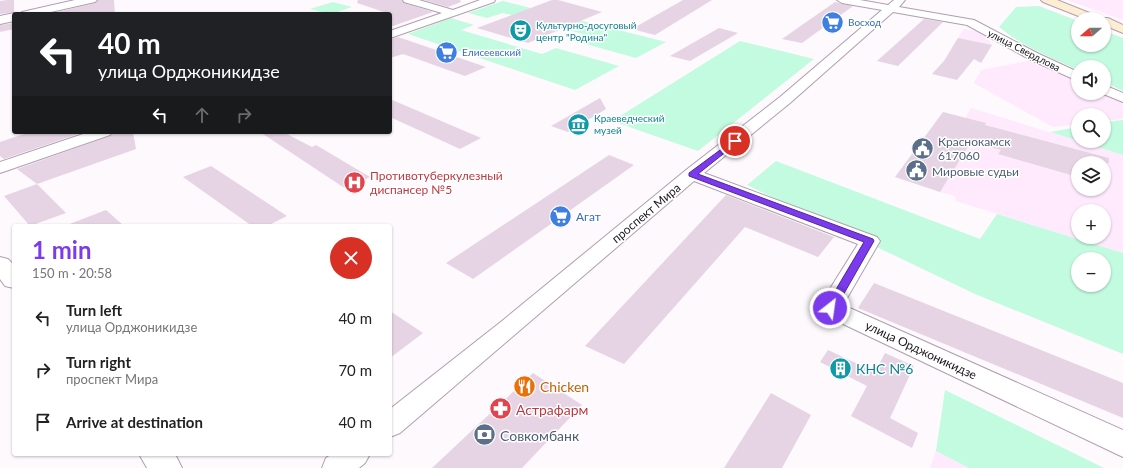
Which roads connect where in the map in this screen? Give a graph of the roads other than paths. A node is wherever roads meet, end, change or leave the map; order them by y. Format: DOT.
graph roads {
  1 [pos="91,0"];
  2 [pos="408,0"];
  3 [pos="490,0"];
  4 [pos="842,0"];
  5 [pos="1047,0"];
  6 [pos="895,4"];
  7 [pos="35,12"];
  8 [pos="1079,12"];
  9 [pos="453,13"];
  10 [pos="12,17"];
  11 [pos="0,20"];
  12 [pos="1111,25"];
  13 [pos="1123,29"];
  14 [pos="392,34"];
  15 [pos="1071,74"];
  16 [pos="1111,92"];
  17 [pos="1123,98"];
  18 [pos="98,134"];
  19 [pos="0,168"];
  20 [pos="692,174"];
  21 [pos="0,264"];
  22 [pos="12,278"];
  23 [pos="392,423"];
  24 [pos="1123,444"];
  25 [pos="157,456"];
  26 [pos="352,456"];
  27 [pos="166,468"];
  28 [pos="337,468"];
  1 -- 7 [label="street"];
  2 -- 9 [label="street"];
  3 -- 9 [label="street"];
  4 -- 6 [label="street, улица Свердлова"];
  5 -- 8 [label="main road"];
  6 -- 15 [label="street, улица Свердлова"];
  6 -- 20 [label="street, проспект Мира"];
  9 -- 14 [label="street"];
  10 -- 11 [label="street"];
  12 -- 13 [label="main road"];
  16 -- 17 [label="street"];
  18 -- 19 [label="street"];
  20 -- 23 [label="street, проспект Мира"];
  20 -- 24 [label="street, улица Орджоникидзе"];
  21 -- 22 [label="street"];
  25 -- 27 [label="street"];
  26 -- 28 [label="street"];
}
